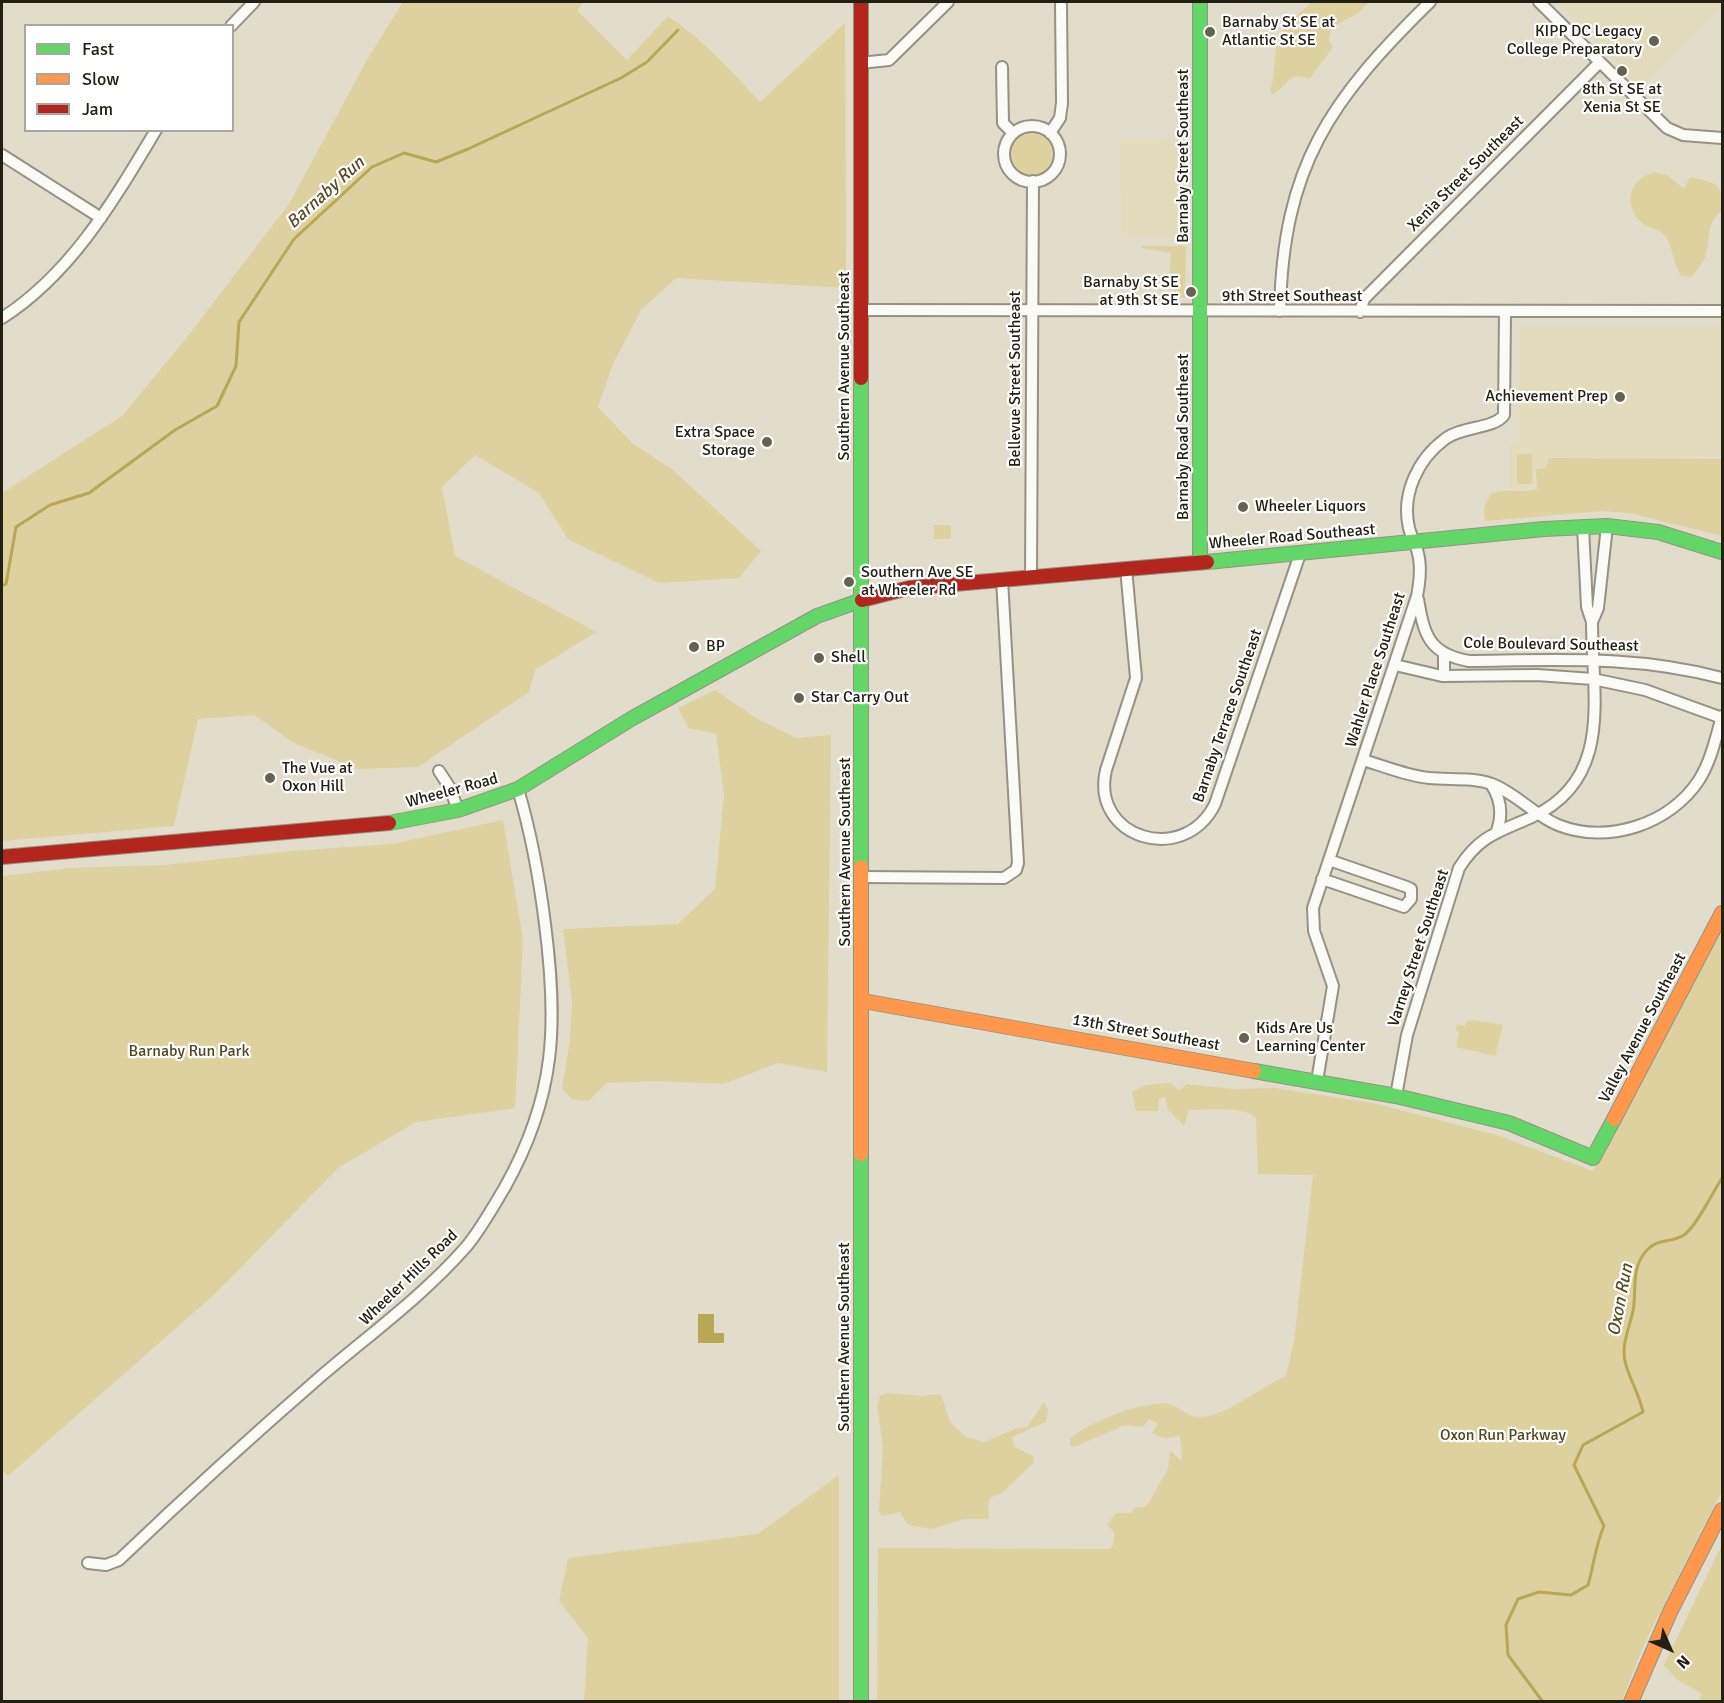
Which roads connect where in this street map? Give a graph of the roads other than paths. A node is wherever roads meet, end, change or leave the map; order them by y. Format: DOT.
graph roads {
  1 [pos="254,2"];
  2 [pos="861,2"];
  3 [pos="948,2"];
  4 [pos="1200,2"];
  5 [pos="1430,2"];
  6 [pos="1539,2"];
  7 [pos="1061,5"];
  8 [pos="233,24"];
  9 [pos="1600,62"];
  10 [pos="860,63"];
  11 [pos="1002,67"];
  12 [pos="155,132"];
  13 [pos="1013,133"];
  14 [pos="1050,133"];
  15 [pos="1722,138"];
  16 [pos="2,155"];
  17 [pos="1033,181"];
  18 [pos="101,218"];
  19 [pos="862,310"];
  20 [pos="1031,311"];
  21 [pos="1200,311"];
  22 [pos="1280,311"];
  23 [pos="1722,311"];
  24 [pos="1360,312"];
  25 [pos="1505,312"];
  26 [pos="2,318"];
  27 [pos="1607,526"];
  28 [pos="1583,527"];
  29 [pos="1414,542"];
  30 [pos="1722,552"];
  31 [pos="1300,554"];
  32 [pos="1200,562"];
  33 [pos="1126,568"];
  34 [pos="1031,576"];
  35 [pos="1002,579"];
  36 [pos="1417,596"];
  37 [pos="862,600"];
  38 [pos="1592,622"];
  39 [pos="1444,653"];
  40 [pos="1592,659"];
  41 [pos="1532,660"];
  42 [pos="1395,665"];
  43 [pos="1534,675"];
  44 [pos="1444,676"];
  45 [pos="1722,678"];
  46 [pos="1593,680"];
  47 [pos="1722,717"];
  48 [pos="1363,760"];
  49 [pos="439,771"];
  50 [pos="1491,783"];
  51 [pos="518,789"];
  52 [pos="458,810"];
  53 [pos="1539,813"];
  54 [pos="1497,831"];
  55 [pos="2,856"];
  56 [pos="1329,860"];
  57 [pos="862,877"];
  58 [pos="1322,879"];
  59 [pos="1722,913"];
  60 [pos="863,1001"];
  61 [pos="1317,1081"];
  62 [pos="1396,1096"];
  63 [pos="1593,1158"];
  64 [pos="1722,1510"];
  65 [pos="88,1563"];
  66 [pos="861,1701"];
  67 [pos="1631,1701"];
  1 -- 8 [label="street"];
  2 -- 10 [label="main road, Southern Avenue Southeast"];
  3 -- 10 [label="street"];
  4 -- 21 [label="main road, Barnaby Street Southeast"];
  5 -- 22 [label="street"];
  6 -- 9 [label="street"];
  7 -- 14 [label="street"];
  9 -- 15 [label="street"];
  9 -- 24 [label="street, Xenia Street Southeast"];
  10 -- 19 [label="main road, Southern Avenue Southeast"];
  11 -- 13 [label="street"];
  12 -- 18 [label="street"];
  13 -- 14 [label="street"];
  13 -- 17 [label="street"];
  14 -- 17 [label="street"];
  16 -- 18 [label="street"];
  17 -- 20 [label="street, Bellevue Street Southeast"];
  18 -- 26 [label="street"];
  19 -- 20 [label="street, 9th Street Southeast"];
  19 -- 37 [label="main road, Southern Avenue Southeast"];
  20 -- 21 [label="street, 9th Street Southeast"];
  20 -- 34 [label="street, Bellevue Street Southeast"];
  21 -- 22 [label="street, 9th Street Southeast"];
  21 -- 32 [label="main road, Barnaby Road Southeast"];
  22 -- 24 [label="street, 9th Street Southeast"];
  23 -- 25 [label="street, 9th Street Southeast"];
  24 -- 25 [label="street, 9th Street Southeast"];
  25 -- 29 [label="street, Wahler Place Southeast"];
  27 -- 28 [label="main road, Wheeler Road Southeast"];
  27 -- 30 [label="main road, Wheeler Road Southeast"];
  27 -- 38 [label="street, Varney Street Southeast"];
  28 -- 29 [label="main road, Wheeler Road Southeast"];
  28 -- 38 [label="street, Varney Street Southeast"];
  29 -- 31 [label="main road, Wheeler Road Southeast"];
  29 -- 36 [label="street, Wahler Place Southeast"];
  31 -- 32 [label="main road, Wheeler Road Southeast"];
  31 -- 33 [label="street, Barnaby Terrace Southeast"];
  32 -- 33 [label="main road, Wheeler Road Southeast"];
  33 -- 34 [label="main road, Wheeler Road Southeast"];
  34 -- 35 [label="main road, Wheeler Road Southeast"];
  35 -- 37 [label="main road, Wheeler Road Southeast"];
  35 -- 57 [label="street"];
  36 -- 39 [label="street, Cole Boulevard Southeast"];
  36 -- 42 [label="street, Wahler Place Southeast"];
  37 -- 51 [label="main road, Wheeler Road"];
  37 -- 57 [label="main road, Southern Avenue Southeast"];
  38 -- 40 [label="street, Varney Street Southeast"];
  39 -- 41 [label="street, Cole Boulevard Southeast"];
  39 -- 44 [label="street"];
  40 -- 41 [label="street, Cole Boulevard Southeast"];
  40 -- 45 [label="street, Cole Boulevard Southeast"];
  40 -- 46 [label="street, Varney Street Southeast"];
  41 -- 43 [label="street"];
  42 -- 44 [label="street, Cole Boulevard Southeast"];
  42 -- 48 [label="street, Wahler Place Southeast"];
  43 -- 44 [label="street, Cole Boulevard Southeast"];
  43 -- 46 [label="street, Cole Boulevard Southeast"];
  46 -- 47 [label="street, Cole Boulevard Southeast"];
  46 -- 53 [label="street, Varney Street Southeast"];
  47 -- 53 [label="street"];
  48 -- 50 [label="street"];
  48 -- 56 [label="street, Wahler Place Southeast"];
  49 -- 52 [label="street"];
  50 -- 53 [label="street"];
  50 -- 54 [label="street"];
  51 -- 52 [label="main road, Wheeler Road"];
  51 -- 65 [label="street, Wheeler Hills Road"];
  52 -- 55 [label="main road, Wheeler Road"];
  53 -- 54 [label="street, Varney Street Southeast"];
  54 -- 62 [label="street, Varney Street Southeast"];
  56 -- 58 [label="street, Wahler Place Southeast"];
  56 -- 58 [label="street"];
  57 -- 60 [label="main road, Southern Avenue Southeast"];
  58 -- 61 [label="street, Wahler Place Southeast"];
  59 -- 63 [label="main road, Valley Avenue Southeast"];
  60 -- 61 [label="main road, 13th Street Southeast"];
  60 -- 66 [label="main road, Southern Avenue Southeast"];
  61 -- 62 [label="main road, 13th Street Southeast"];
  62 -- 63 [label="main road, 13th Street Southeast"];
  64 -- 67 [label="main road"];
}
